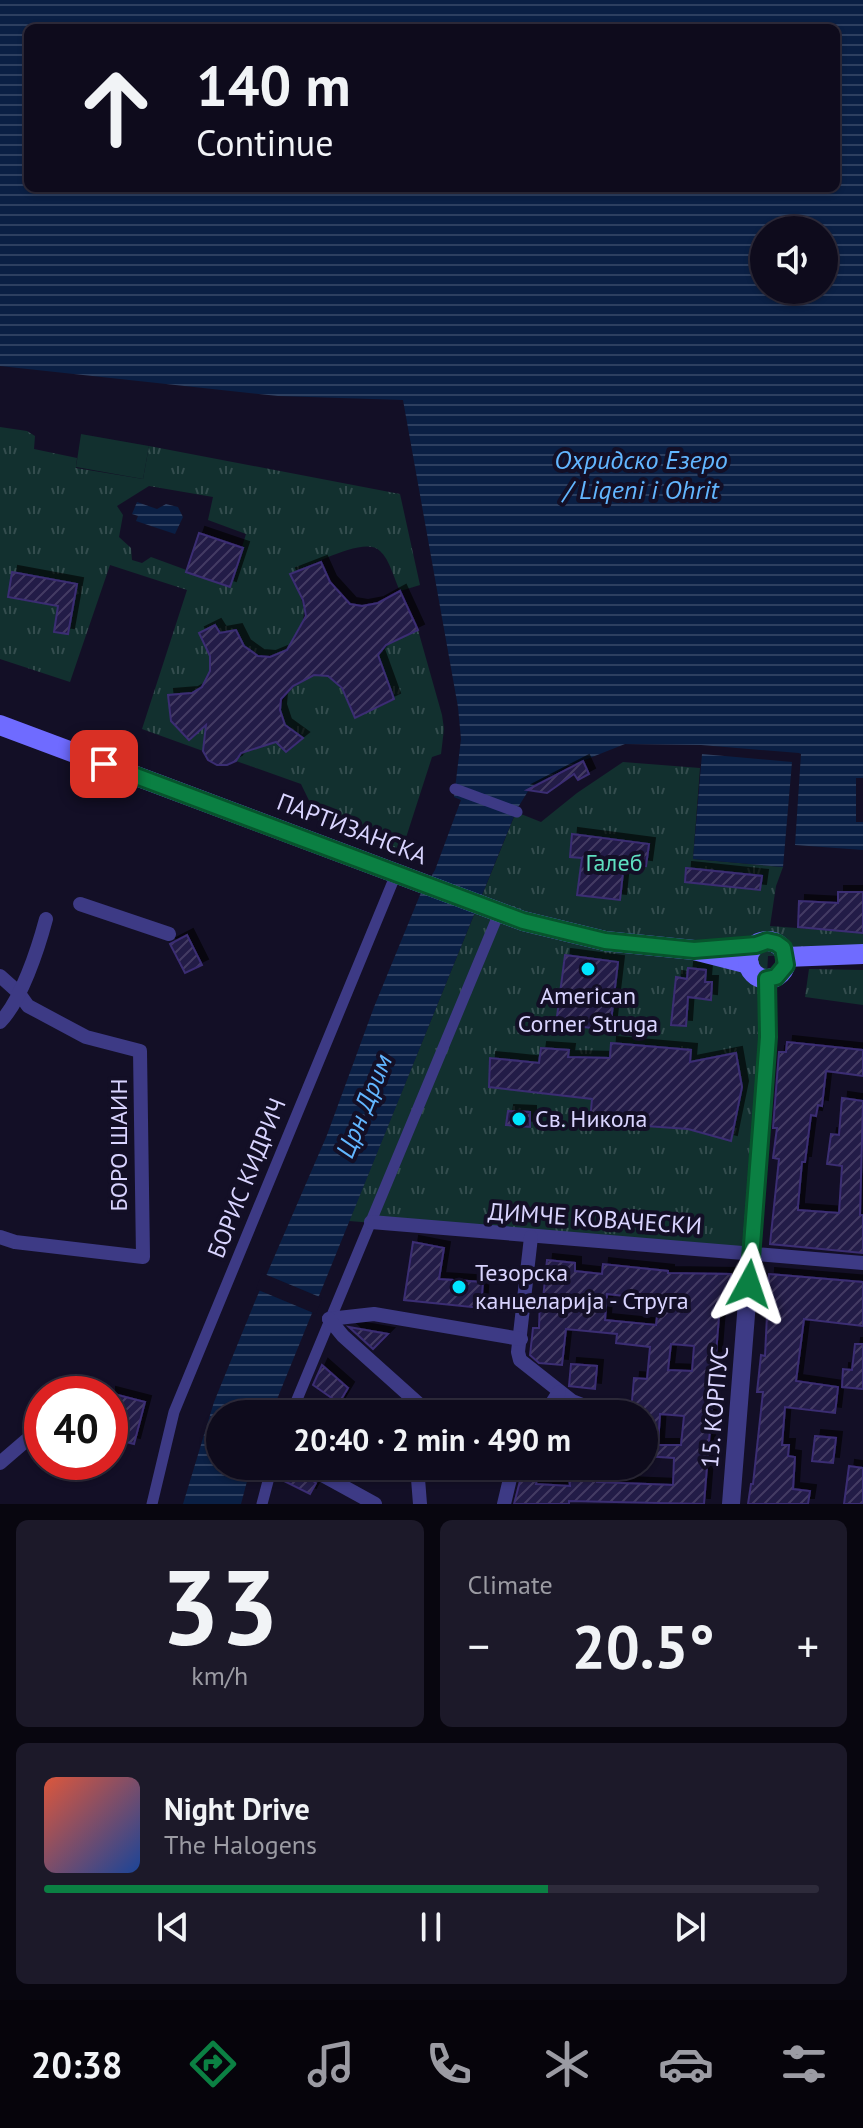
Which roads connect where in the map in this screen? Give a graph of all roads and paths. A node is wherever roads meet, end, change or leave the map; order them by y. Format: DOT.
graph roads {
  1 [pos="0,725"];
  2 [pos="455,789"];
  3 [pos="517,812"];
  4 [pos="401,876"];
  5 [pos="80,904"];
  6 [pos="499,913"];
  7 [pos="46,919"];
  8 [pos="169,934"];
  9 [pos="752,954"];
  10 [pos="863,954"];
  11 [pos="786,957"];
  12 [pos="0,976"];
  13 [pos="767,979"];
  14 [pos="18,992"];
  15 [pos="0,1022"];
  16 [pos="371,1222"];
  17 [pos="0,1237"];
  18 [pos="531,1237"];
  19 [pos="752,1253"];
  20 [pos="863,1263"];
  21 [pos="329,1319"];
  22 [pos="521,1339"];
  23 [pos="559,1392"];
  24 [pos="297,1400"];
  25 [pos="414,1400"];
  26 [pos="554,1400"];
  27 [pos="574,1400"];
  28 [pos="24,1442"];
  29 [pos="0,1463"];
  30 [pos="268,1480"];
  31 [pos="331,1480"];
  32 [pos="418,1480"];
  33 [pos="510,1480"];
  34 [pos="152,1504"];
  35 [pos="262,1504"];
  36 [pos="375,1504"];
  37 [pos="420,1504"];
  38 [pos="504,1504"];
  39 [pos="731,1504"];
  1 -- 4 [label="main road, ПАРТИЗАНСКА"];
  2 -- 3 [label="street"];
  4 -- 6 [label="main road, ПАРТИЗАНСКА"];
  4 -- 34 [label="street, БОРИС КИДРИЧ"];
  5 -- 8 [label="street"];
  6 -- 9 [label="main road, ПАРТИЗАНСКА"];
  6 -- 16 [label="street"];
  7 -- 14 [label="street"];
  9 -- 11 [label="main road"];
  9 -- 13 [label="main road"];
  10 -- 11 [label="main road"];
  11 -- 13 [label="main road"];
  12 -- 14 [label="street, БОРО ШАИН"];
  13 -- 19 [label="street, 15. КОРПУС"];
  14 -- 15 [label="street"];
  14 -- 17 [label="street, БОРО ШАИН"];
  16 -- 18 [label="street, ДИМЧЕ КОВАЧЕСКИ"];
  16 -- 21 [label="street"];
  18 -- 19 [label="street, ДИМЧЕ КОВАЧЕСКИ"];
  18 -- 22 [label="street"];
  19 -- 20 [label="street, ДИМЧЕ КОВАЧЕСКИ"];
  19 -- 39 [label="street, 15. КОРПУС"];
  21 -- 22 [label="street"];
  21 -- 24 [label="street"];
  21 -- 25 [label="street"];
  22 -- 23 [label="street"];
  23 -- 26 [label="street"];
  23 -- 27 [label="street"];
  28 -- 29 [label="street"];
  30 -- 35 [label="street"];
  31 -- 36 [label="street"];
  32 -- 37 [label="street"];
  33 -- 38 [label="street"];
}
